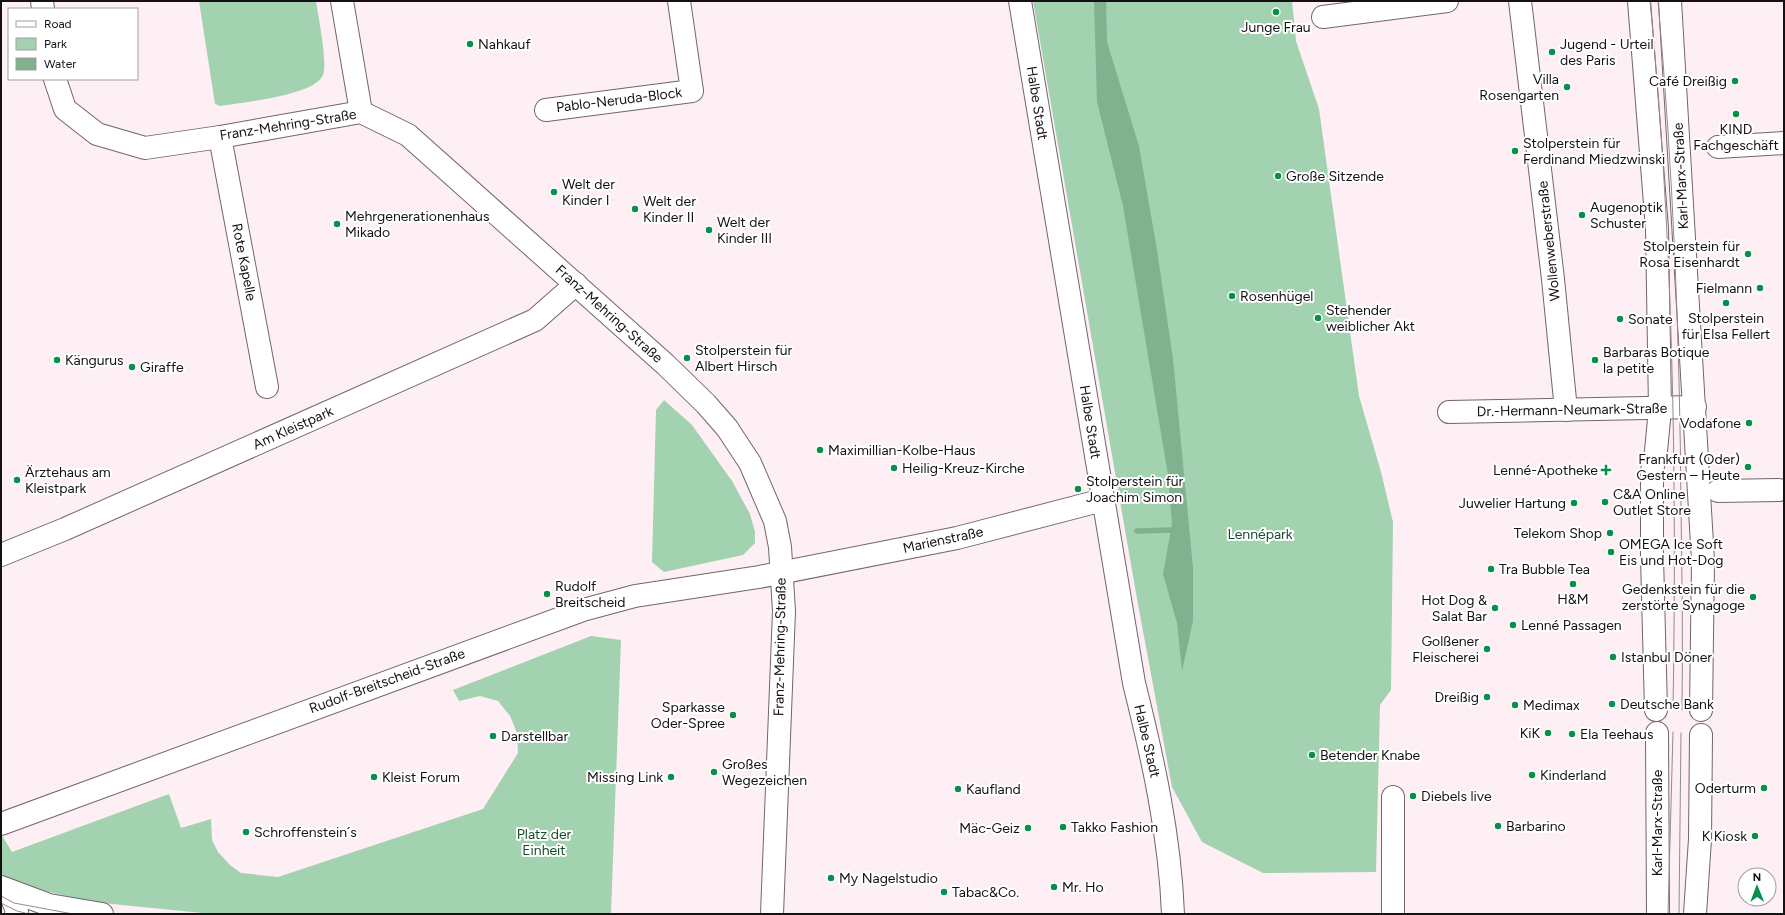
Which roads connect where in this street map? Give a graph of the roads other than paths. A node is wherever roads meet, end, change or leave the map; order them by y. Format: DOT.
graph roads {
  1 [pos="342,1"];
  2 [pos="679,1"];
  3 [pos="1020,1"];
  4 [pos="1447,1"];
  5 [pos="1520,1"];
  6 [pos="1639,1"];
  7 [pos="1670,1"];
  8 [pos="1323,17"];
  9 [pos="56,80"];
  10 [pos="546,110"];
  11 [pos="361,112"];
  12 [pos="220,137"];
  13 [pos="1784,143"];
  14 [pos="1718,147"];
  15 [pos="576,284"];
  16 [pos="267,387"];
  17 [pos="1695,407"];
  18 [pos="1660,409"];
  19 [pos="1566,410"];
  20 [pos="1449,412"];
  21 [pos="1778,490"];
  22 [pos="1718,491"];
  23 [pos="1103,500"];
  24 [pos="1,555"];
  25 [pos="782,572"];
  26 [pos="1656,710"];
  27 [pos="1701,710"];
  28 [pos="1657,733"];
  29 [pos="1701,735"];
  30 [pos="1393,798"];
  31 [pos="1,824"];
  32 [pos="5,889"];
  33 [pos="16,914"];
  34 [pos="98,914"];
  35 [pos="102,914"];
  36 [pos="105,914"];
  37 [pos="772,914"];
  38 [pos="1173,914"];
  39 [pos="1393,914"];
  40 [pos="1658,914"];
  41 [pos="1695,914"];
  1 -- 11 [label="street"];
  2 -- 10 [label="street, Pablo-Neruda-Block"];
  3 -- 23 [label="street, Halbe Stadt"];
  4 -- 8 [label="street"];
  5 -- 19 [label="street, Wollenweberstraße"];
  6 -- 18 [label="street, Karl-Marx-Straße"];
  7 -- 17 [label="street, Karl-Marx-Straße"];
  9 -- 12 [label="street, Franz-Mehring-Straße"];
  11 -- 12 [label="street, Franz-Mehring-Straße"];
  11 -- 15 [label="street, Franz-Mehring-Straße"];
  12 -- 16 [label="street, Rote Kapelle"];
  13 -- 14 [label="street"];
  15 -- 24 [label="street, Am Kleistpark"];
  15 -- 25 [label="street, Franz-Mehring-Straße"];
  17 -- 18 [label="street, Dr.-Hermann-Neumark-Straße"];
  17 -- 27 [label="street, Karl-Marx-Straße"];
  18 -- 19 [label="street, Dr.-Hermann-Neumark-Straße"];
  18 -- 26 [label="street, Karl-Marx-Straße"];
  19 -- 20 [label="street, Dr.-Hermann-Neumark-Straße"];
  21 -- 22 [label="street"];
  23 -- 25 [label="street, Marienstraße"];
  23 -- 38 [label="street, Halbe Stadt"];
  25 -- 31 [label="street, Rudolf-Breitscheid-Straße"];
  25 -- 37 [label="street, Franz-Mehring-Straße"];
  28 -- 40 [label="street, Karl-Marx-Straße"];
  29 -- 41 [label="street"];
  30 -- 39 [label="street"];
  32 -- 33 [label="street"];
  32 -- 35 [label="street"];
  34 -- 35 [label="street"];
  35 -- 36 [label="street"];
}
